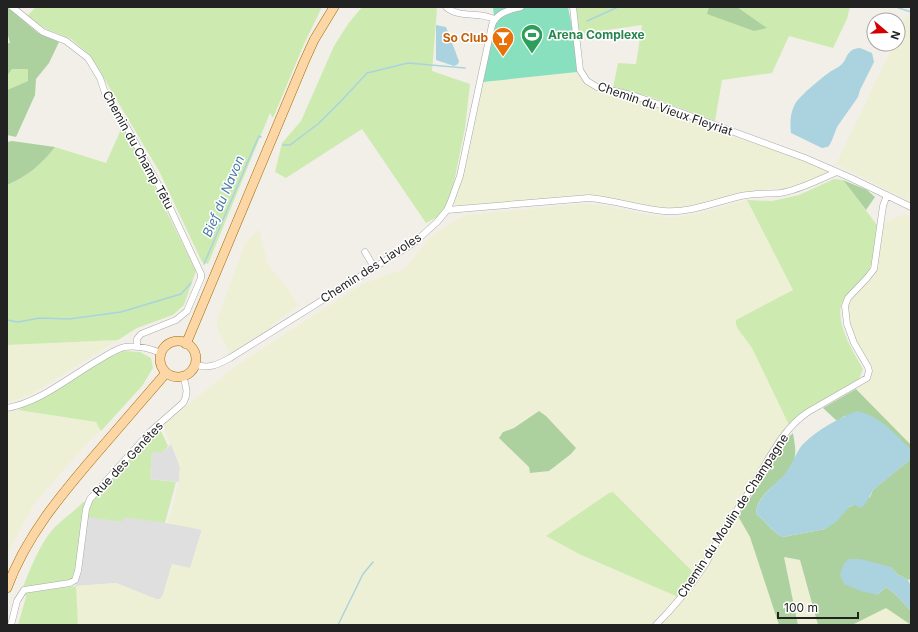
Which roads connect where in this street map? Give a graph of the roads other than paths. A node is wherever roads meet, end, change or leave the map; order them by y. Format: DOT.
graph roads {
  1 [pos="12,7"];
  2 [pos="334,7"];
  3 [pos="446,7"];
  4 [pos="522,7"];
  5 [pos="572,7"];
  6 [pos="494,20"];
  7 [pos="837,172"];
  8 [pos="887,195"];
  9 [pos="911,207"];
  10 [pos="447,210"];
  11 [pos="365,252"];
  12 [pos="374,267"];
  13 [pos="186,344"];
  14 [pos="137,347"];
  15 [pos="161,353"];
  16 [pos="194,364"];
  17 [pos="166,373"];
  18 [pos="183,376"];
  19 [pos="7,408"];
  20 [pos="7,588"];
  21 [pos="11,625"];
  22 [pos="656,625"];
  1 -- 14 [label="street, Chemin du Champ Têtu"];
  2 -- 13 [label="main road"];
  3 -- 6 [label="street"];
  4 -- 6 [label="street"];
  5 -- 7 [label="street, Chemin du Vieux Fleyriat"];
  6 -- 10 [label="street, Chemin des Liavoles"];
  7 -- 8 [label="street, Chemin du Vieux Fleyriat"];
  7 -- 10 [label="street"];
  8 -- 9 [label="street, Chemin du Vieux Fleyriat"];
  8 -- 22 [label="street, Chemin du Moulin de Champagne"];
  10 -- 12 [label="street, Chemin des Liavoles"];
  11 -- 12 [label="street"];
  12 -- 16 [label="street, Chemin des Liavoles"];
  13 -- 15 [label="main road"];
  13 -- 16 [label="main road"];
  14 -- 15 [label="street"];
  14 -- 19 [label="street"];
  15 -- 17 [label="main road"];
  16 -- 18 [label="main road"];
  17 -- 18 [label="main road"];
  17 -- 20 [label="main road"];
  18 -- 21 [label="street, Rue des Genêtes"];
}
